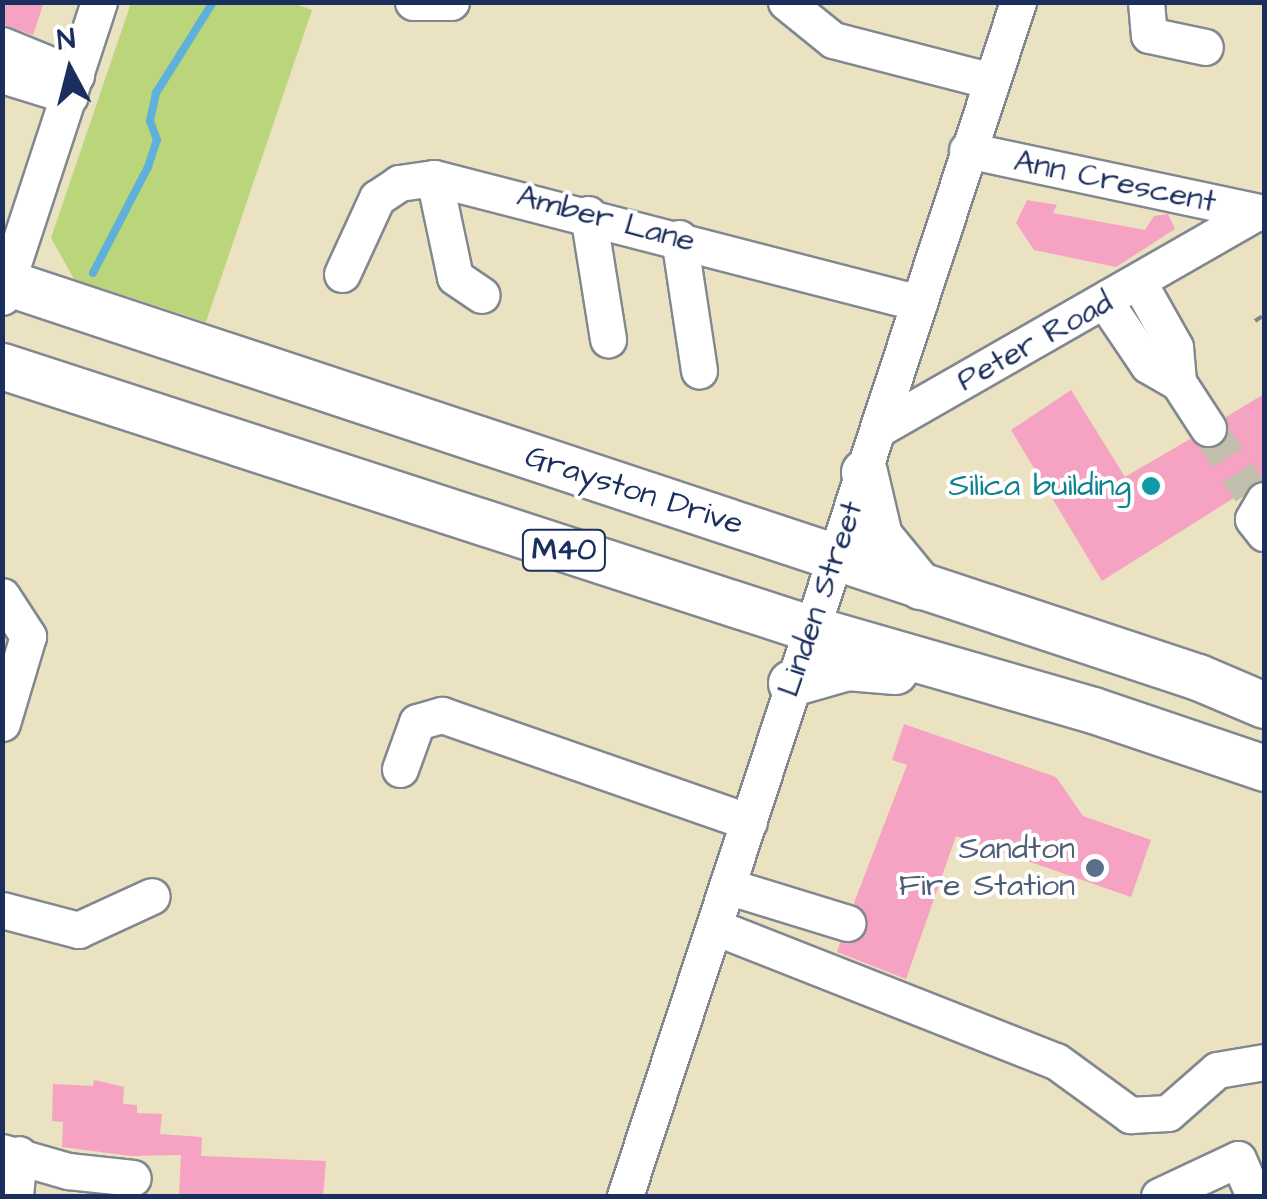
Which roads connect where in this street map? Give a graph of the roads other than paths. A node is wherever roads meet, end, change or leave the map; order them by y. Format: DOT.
graph roads {
  1 [pos="99,2"];
  2 [pos="413,2"];
  3 [pos="451,2"];
  4 [pos="786,2"];
  5 [pos="1018,2"];
  6 [pos="1146,2"];
  7 [pos="2,46"];
  8 [pos="1205,47"];
  9 [pos="2,60"];
  10 [pos="2,75"];
  11 [pos="991,81"];
  12 [pos="73,86"];
  13 [pos="966,150"];
  14 [pos="434,178"];
  15 [pos="1171,197"];
  16 [pos="1261,212"];
  17 [pos="588,214"];
  18 [pos="680,238"];
  19 [pos="1188,252"];
  20 [pos="342,274"];
  21 [pos="1139,283"];
  22 [pos="4,287"];
  23 [pos="482,295"];
  24 [pos="918,303"];
  25 [pos="1106,303"];
  26 [pos="608,340"];
  27 [pos="2,366"];
  28 [pos="699,370"];
  29 [pos="1178,382"];
  30 [pos="880,428"];
  31 [pos="1208,428"];
  32 [pos="864,472"];
  33 [pos="835,558"];
  34 [pos="920,586"];
  35 [pos="2,596"];
  36 [pos="808,628"];
  37 [pos="1198,677"];
  38 [pos="790,683"];
  39 [pos="1264,696"];
  40 [pos="1264,704"];
  41 [pos="1093,710"];
  42 [pos="2,723"];
  43 [pos="1264,768"];
  44 [pos="400,769"];
  45 [pos="749,822"];
  46 [pos="728,886"];
  47 [pos="152,896"];
  48 [pos="2,910"];
  49 [pos="846,924"];
  50 [pos="715,927"];
  51 [pos="1264,1062"];
  52 [pos="11,1153"];
  53 [pos="133,1178"];
  54 [pos="15,1196"];
  55 [pos="625,1196"];
  56 [pos="1159,1196"];
  57 [pos="1254,1196"];
  1 -- 12 [label="street"];
  2 -- 3 [label="street"];
  4 -- 11 [label="street"];
  5 -- 11 [label="street, Linden Street"];
  6 -- 8 [label="street"];
  7 -- 12 [label="street"];
  9 -- 12 [label="street"];
  10 -- 12 [label="street"];
  11 -- 13 [label="street, Linden Street"];
  12 -- 22 [label="street"];
  13 -- 15 [label="street, Ann Crescent"];
  13 -- 24 [label="street, Linden Street"];
  14 -- 17 [label="street, Amber Lane"];
  14 -- 20 [label="street, Amber Lane"];
  14 -- 23 [label="street"];
  15 -- 16 [label="street, Ann Crescent"];
  15 -- 19 [label="street"];
  16 -- 19 [label="street, Peter Road"];
  17 -- 18 [label="street, Amber Lane"];
  17 -- 26 [label="street"];
  18 -- 24 [label="street, Amber Lane"];
  18 -- 28 [label="street"];
  19 -- 21 [label="street, Peter Road"];
  21 -- 25 [label="street, Peter Road"];
  21 -- 29 [label="street"];
  22 -- 33 [label="main road, Grayston Drive / M40"];
  24 -- 30 [label="street, Linden Street"];
  25 -- 29 [label="street"];
  25 -- 30 [label="street, Peter Road"];
  27 -- 36 [label="main road, M40"];
  29 -- 31 [label="street"];
  30 -- 32 [label="street, Linden Street"];
  32 -- 33 [label="street, Linden Street"];
  32 -- 34 [label="main road"];
  33 -- 34 [label="main road, Grayston Drive / M40"];
  33 -- 36 [label="street, Linden Street"];
  34 -- 37 [label="main road, Grayston Drive / M40"];
  35 -- 42 [label="street"];
  36 -- 38 [label="street, Linden Street"];
  36 -- 41 [label="main road, M40"];
  37 -- 39 [label="main road"];
  37 -- 40 [label="main road, Grayston Drive / M40"];
  38 -- 41 [label="main road"];
  38 -- 45 [label="street, Linden Street"];
  41 -- 43 [label="main road, M40"];
  44 -- 45 [label="street"];
  45 -- 46 [label="street, Linden Street"];
  46 -- 49 [label="street"];
  46 -- 50 [label="street, Linden Street"];
  47 -- 48 [label="street"];
  50 -- 51 [label="street"];
  50 -- 55 [label="street, Linden Street"];
  52 -- 53 [label="street"];
  52 -- 54 [label="street"];
  56 -- 57 [label="street"];
}
